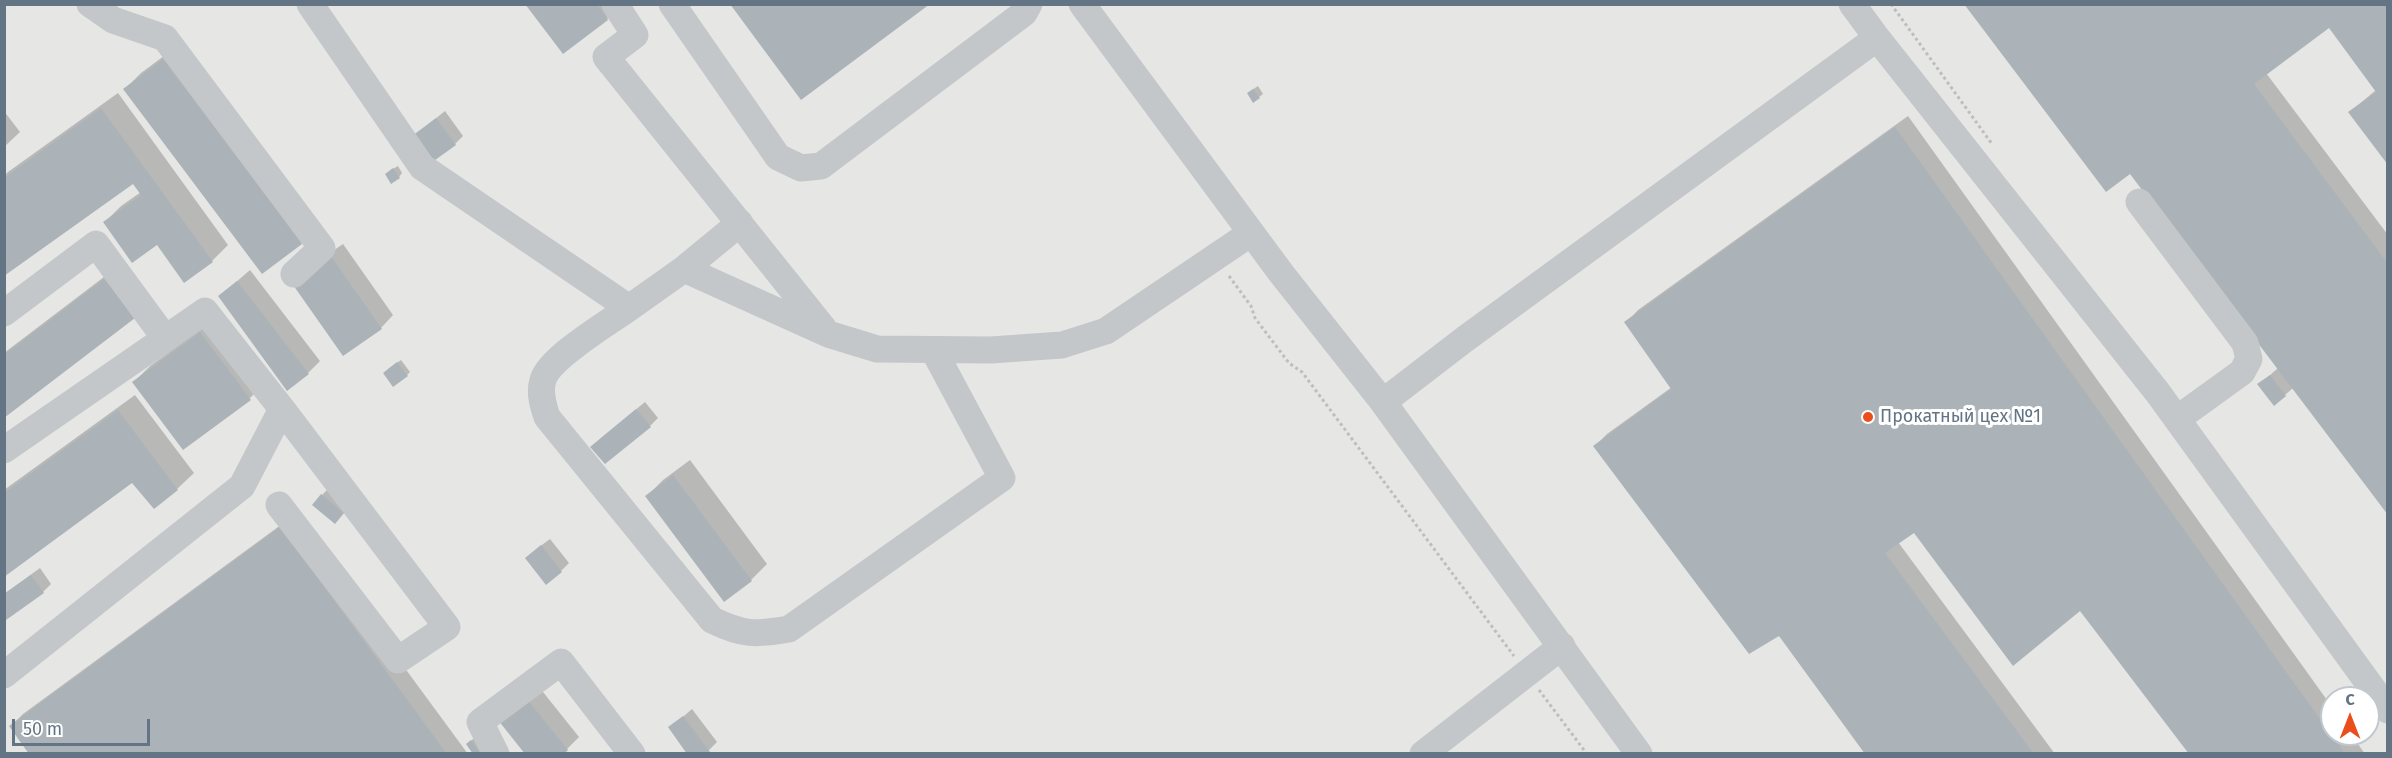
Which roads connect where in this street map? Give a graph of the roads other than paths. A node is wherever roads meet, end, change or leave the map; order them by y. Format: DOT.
graph roads {
  1 [pos="90,4"];
  2 [pos="310,4"];
  3 [pos="615,4"];
  4 [pos="672,4"];
  5 [pos="1029,4"];
  6 [pos="1082,4"];
  7 [pos="1852,4"];
  8 [pos="1878,38"];
  9 [pos="2139,202"];
  10 [pos="740,223"];
  11 [pos="1251,233"];
  12 [pos="684,269"];
  13 [pos="294,274"];
  14 [pos="629,308"];
  15 [pos="4,313"];
  16 [pos="828,334"];
  17 [pos="165,338"];
  18 [pos="934,351"];
  19 [pos="1383,402"];
  20 [pos="282,409"];
  21 [pos="2177,420"];
  22 [pos="4,450"];
  23 [pos="279,505"];
  24 [pos="1562,646"];
  25 [pos="4,675"];
  26 [pos="2388,710"];
  27 [pos="496,753"];
  28 [pos="632,753"];
  29 [pos="1423,753"];
  30 [pos="1639,753"];
  1 -- 13 [label="street"];
  2 -- 14 [label="street"];
  3 -- 10 [label="street"];
  4 -- 5 [label="street"];
  6 -- 11 [label="street"];
  7 -- 8 [label="street"];
  8 -- 19 [label="street"];
  8 -- 21 [label="street"];
  9 -- 21 [label="street"];
  10 -- 12 [label="street"];
  10 -- 16 [label="street"];
  11 -- 18 [label="street"];
  11 -- 19 [label="street"];
  12 -- 14 [label="street"];
  12 -- 16 [label="street"];
  14 -- 18 [label="street"];
  15 -- 17 [label="street"];
  16 -- 18 [label="street"];
  17 -- 20 [label="street"];
  17 -- 22 [label="street"];
  19 -- 24 [label="street"];
  20 -- 23 [label="street"];
  20 -- 25 [label="street"];
  21 -- 26 [label="street"];
  24 -- 29 [label="street"];
  24 -- 30 [label="street"];
  27 -- 28 [label="street"];
}
